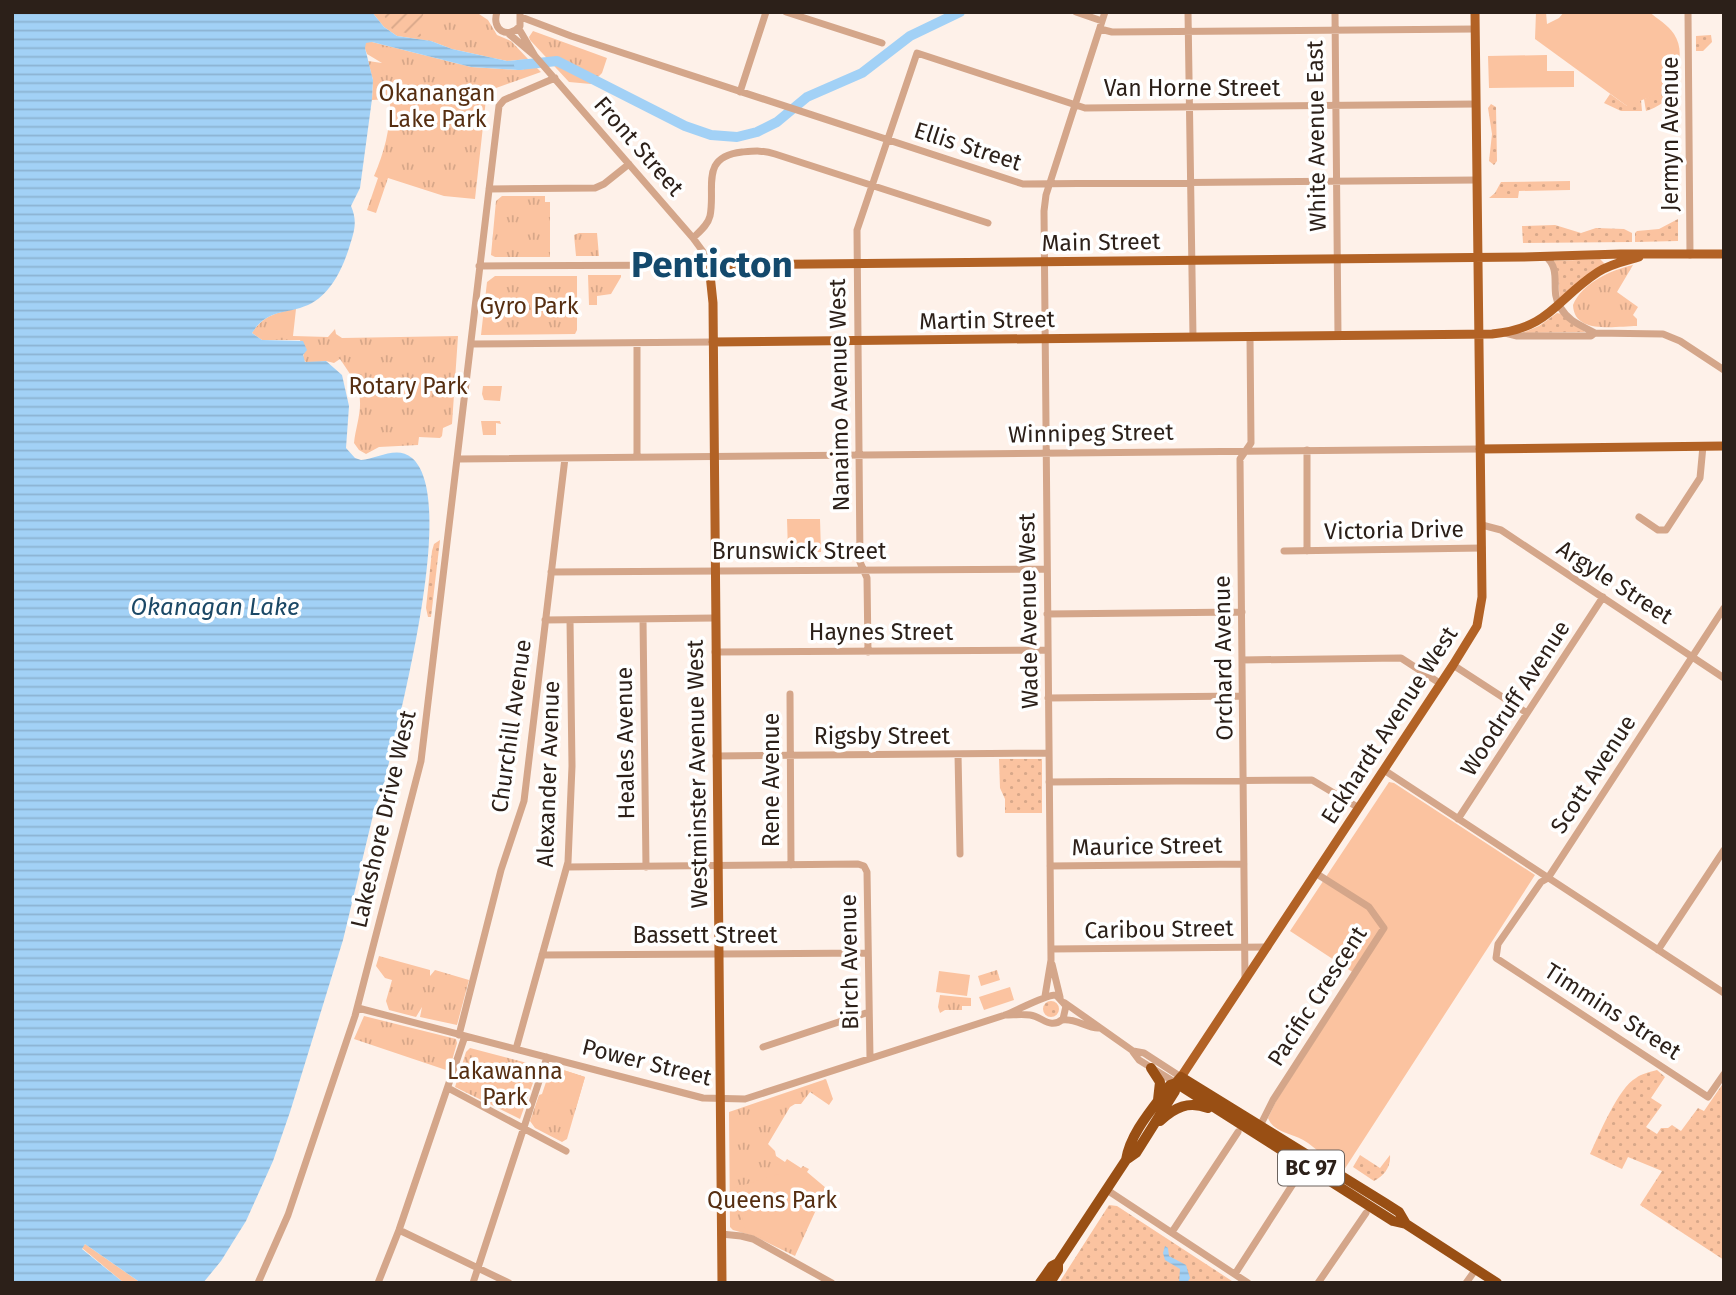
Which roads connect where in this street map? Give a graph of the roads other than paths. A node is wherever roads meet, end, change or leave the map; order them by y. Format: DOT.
graph roads {
  1 [pos="766,12"];
  2 [pos="786,12"];
  3 [pos="1076,12"];
  4 [pos="1188,12"];
  5 [pos="1335,12"];
  6 [pos="1475,12"];
  7 [pos="1688,12"];
  8 [pos="487,13"];
  9 [pos="521,14"];
  10 [pos="496,16"];
  11 [pos="1102,20"];
  12 [pos="519,27"];
  13 [pos="550,29"];
  14 [pos="1475,29"];
  15 [pos="1335,30"];
  16 [pos="1189,32"];
  17 [pos="508,33"];
  18 [pos="882,43"];
  19 [pos="917,53"];
  20 [pos="535,56"];
  21 [pos="555,78"];
  22 [pos="740,92"];
  23 [pos="1476,104"];
  24 [pos="1075,105"];
  25 [pos="1335,106"];
  26 [pos="1190,108"];
  27 [pos="889,141"];
  28 [pos="629,164"];
  29 [pos="1477,180"];
  30 [pos="1336,181"];
  31 [pos="1191,183"];
  32 [pos="1049,184"];
  33 [pos="873,186"];
  34 [pos="489,189"];
  35 [pos="988,223"];
  36 [pos="693,238"];
  37 [pos="700,246"];
  38 [pos="1724,254"];
  39 [pos="1543,255"];
  40 [pos="1648,255"];
  41 [pos="1690,255"];
  42 [pos="1478,257"];
  43 [pos="1337,259"];
  44 [pos="1192,260"];
  45 [pos="1045,261"];
  46 [pos="857,263"];
  47 [pos="691,264"];
  48 [pos="709,265"];
  49 [pos="479,266"];
  50 [pos="1560,307"];
  51 [pos="1504,332"];
  52 [pos="1595,333"];
  53 [pos="1479,334"];
  54 [pos="1338,336"];
  55 [pos="1193,337"];
  56 [pos="1250,337"];
  57 [pos="1045,338"];
  58 [pos="858,340"];
  59 [pos="713,342"];
  60 [pos="637,343"];
  61 [pos="471,344"];
  62 [pos="1724,370"];
  63 [pos="1703,446"];
  64 [pos="1724,446"];
  65 [pos="1480,449"];
  66 [pos="1307,450"];
  67 [pos="1246,451"];
  68 [pos="1046,453"];
  69 [pos="859,455"];
  70 [pos="713,456"];
  71 [pos="637,457"];
  72 [pos="565,458"];
  73 [pos="459,459"];
  74 [pos="1639,517"];
  75 [pos="1482,524"];
  76 [pos="1482,548"];
  77 [pos="1284,551"];
  78 [pos="1307,551"];
  79 [pos="1046,569"];
  80 [pos="864,570"];
  81 [pos="714,571"];
  82 [pos="551,572"];
  83 [pos="1604,597"];
  84 [pos="1724,608"];
  85 [pos="1241,612"];
  86 [pos="1047,614"];
  87 [pos="715,618"];
  88 [pos="545,620"];
  89 [pos="570,620"];
  90 [pos="643,620"];
  91 [pos="1047,650"];
  92 [pos="715,652"];
  93 [pos="868,652"];
  94 [pos="1693,657"];
  95 [pos="1242,660"];
  96 [pos="1454,665"];
  97 [pos="1724,678"];
  98 [pos="1441,684"];
  99 [pos="790,694"];
  100 [pos="1242,696"];
  101 [pos="1048,698"];
  102 [pos="1527,713"];
  103 [pos="1048,753"];
  104 [pos="958,754"];
  105 [pos="716,756"];
  106 [pos="790,756"];
  107 [pos="1384,770"];
  108 [pos="1243,780"];
  109 [pos="1049,782"];
  110 [pos="1359,808"];
  111 [pos="1458,819"];
  112 [pos="1724,850"];
  113 [pos="960,854"];
  114 [pos="1244,864"];
  115 [pos="791,865"];
  116 [pos="718,866"];
  117 [pos="1050,866"];
  118 [pos="567,867"];
  119 [pos="646,867"];
  120 [pos="1317,874"];
  121 [pos="1548,878"];
  122 [pos="1268,947"];
  123 [pos="1245,948"];
  124 [pos="1051,949"];
  125 [pos="1658,950"];
  126 [pos="868,953"];
  127 [pos="719,954"];
  128 [pos="542,956"];
  129 [pos="1496,958"];
  130 [pos="1051,960"];
  131 [pos="1245,982"];
  132 [pos="1724,993"];
  133 [pos="1043,998"];
  134 [pos="1062,1000"];
  135 [pos="358,1008"];
  136 [pos="869,1012"];
  137 [pos="1005,1016"];
  138 [pos="1039,1018"];
  139 [pos="1062,1020"];
  140 [pos="1098,1028"];
  141 [pos="462,1035"];
  142 [pos="763,1047"];
  143 [pos="516,1049"];
  144 [pos="1133,1051"];
  145 [pos="547,1057"];
  146 [pos="870,1058"];
  147 [pos="1151,1068"];
  148 [pos="1724,1074"];
  149 [pos="1178,1080"];
  150 [pos="448,1088"];
  151 [pos="720,1100"];
  152 [pos="1157,1102"];
  153 [pos="1216,1110"];
  154 [pos="1261,1126"];
  155 [pos="523,1128"];
  156 [pos="1150,1130"];
  157 [pos="1238,1132"];
  158 [pos="566,1151"];
  159 [pos="1126,1160"];
  160 [pos="1300,1173"];
  161 [pos="1107,1190"];
  162 [pos="1366,1213"];
  163 [pos="1406,1224"];
  164 [pos="399,1230"];
  165 [pos="1172,1232"];
  166 [pos="721,1234"];
  167 [pos="1058,1263"];
  168 [pos="478,1269"];
  169 [pos="1476,1269"];
  170 [pos="1235,1274"];
  171 [pos="259,1282"];
  172 [pos="378,1283"];
  173 [pos="473,1283"];
  174 [pos="509,1283"];
  175 [pos="722,1283"];
  176 [pos="832,1283"];
  177 [pos="1040,1283"];
  178 [pos="1050,1283"];
  179 [pos="1248,1283"];
  180 [pos="1318,1283"];
  181 [pos="1466,1283"];
  182 [pos="1497,1283"];
  1 -- 22 [label="street"];
  2 -- 18 [label="street"];
  3 -- 11 [label="street"];
  4 -- 16 [label="street"];
  5 -- 15 [label="street, White Avenue East"];
  6 -- 14 [label="main road, Eckhardt Avenue West"];
  7 -- 41 [label="street, Jermyn Avenue"];
  8 -- 10 [label="street, Front Street"];
  9 -- 12 [label="street"];
  9 -- 13 [label="street, Ellis Street"];
  10 -- 17 [label="street, Front Street"];
  11 -- 16 [label="street"];
  11 -- 24 [label="street, Wade Avenue West"];
  12 -- 13 [label="street, Ellis Street"];
  12 -- 17 [label="street"];
  12 -- 20 [label="street, Front Street"];
  13 -- 22 [label="street, Ellis Street"];
  14 -- 15 [label="street"];
  14 -- 23 [label="main road, Eckhardt Avenue West"];
  15 -- 16 [label="street"];
  15 -- 25 [label="street, White Avenue East"];
  16 -- 26 [label="street"];
  17 -- 20 [label="street, Front Street"];
  19 -- 24 [label="street, Van Horne Street"];
  19 -- 27 [label="street, Nanaimo Avenue West"];
  20 -- 21 [label="street, Front Street"];
  21 -- 28 [label="street, Front Street"];
  21 -- 34 [label="street, Lakeshore Drive West"];
  22 -- 27 [label="street, Ellis Street"];
  23 -- 25 [label="street, Van Horne Street"];
  23 -- 29 [label="main road, Eckhardt Avenue West"];
  24 -- 26 [label="street, Van Horne Street"];
  24 -- 32 [label="street, Wade Avenue West"];
  25 -- 26 [label="street, Van Horne Street"];
  25 -- 30 [label="street, White Avenue East"];
  26 -- 31 [label="street"];
  27 -- 32 [label="street, Ellis Street"];
  27 -- 33 [label="street, Nanaimo Avenue West"];
  28 -- 34 [label="street"];
  28 -- 36 [label="street, Front Street"];
  29 -- 30 [label="street, Ellis Street"];
  29 -- 42 [label="main road, Eckhardt Avenue West"];
  30 -- 31 [label="street, Ellis Street"];
  30 -- 43 [label="street, White Avenue East"];
  31 -- 32 [label="street, Ellis Street"];
  31 -- 44 [label="street"];
  32 -- 45 [label="street, Wade Avenue West"];
  33 -- 35 [label="street"];
  33 -- 36 [label="street"];
  33 -- 46 [label="street, Nanaimo Avenue West"];
  34 -- 49 [label="street, Lakeshore Drive West"];
  36 -- 37 [label="street, Front Street"];
  37 -- 47 [label="street"];
  37 -- 48 [label="street, Front Street"];
  38 -- 41 [label="main road, Main Street"];
  39 -- 40 [label="main road, Main Street"];
  39 -- 42 [label="main road, Main Street"];
  39 -- 50 [label="street"];
  40 -- 41 [label="main road, Main Street"];
  40 -- 50 [label="main road, Martin Street"];
  42 -- 43 [label="main road, Main Street"];
  42 -- 53 [label="main road, Eckhardt Avenue West"];
  43 -- 44 [label="main road, Main Street"];
  43 -- 54 [label="street, White Avenue East"];
  44 -- 45 [label="main road, Main Street"];
  44 -- 55 [label="street"];
  45 -- 46 [label="main road, Main Street"];
  45 -- 57 [label="street, Wade Avenue West"];
  46 -- 48 [label="main road, Main Street"];
  46 -- 58 [label="street, Nanaimo Avenue West"];
  47 -- 48 [label="street, Main Street"];
  47 -- 49 [label="street, Main Street"];
  48 -- 59 [label="main road, Westminster Avenue West"];
  49 -- 61 [label="street, Lakeshore Drive West"];
  50 -- 51 [label="main road, Martin Street"];
  50 -- 52 [label="street"];
  51 -- 52 [label="street, Martin Street"];
  51 -- 53 [label="main road, Martin Street"];
  52 -- 62 [label="street, Martin Street"];
  53 -- 54 [label="main road, Martin Street"];
  53 -- 65 [label="main road, Eckhardt Avenue West"];
  54 -- 56 [label="main road, Martin Street"];
  55 -- 56 [label="main road, Martin Street"];
  55 -- 57 [label="main road, Martin Street"];
  56 -- 67 [label="street, Orchard Avenue"];
  57 -- 58 [label="main road, Martin Street"];
  57 -- 68 [label="street, Wade Avenue West"];
  58 -- 59 [label="main road, Martin Street"];
  58 -- 69 [label="street, Nanaimo Avenue West"];
  59 -- 60 [label="street, Martin Street"];
  59 -- 70 [label="main road, Westminster Avenue West"];
  60 -- 61 [label="street, Martin Street"];
  60 -- 71 [label="street"];
  61 -- 73 [label="street, Lakeshore Drive West"];
  63 -- 64 [label="main road, Winnipeg Street"];
  63 -- 65 [label="main road, Winnipeg Street"];
  63 -- 74 [label="street"];
  65 -- 66 [label="street, Winnipeg Street"];
  65 -- 75 [label="main road, Eckhardt Avenue West"];
  66 -- 67 [label="street, Winnipeg Street"];
  66 -- 78 [label="street, Victoria Drive"];
  67 -- 68 [label="street, Winnipeg Street"];
  67 -- 85 [label="street, Orchard Avenue"];
  68 -- 69 [label="street, Winnipeg Street"];
  68 -- 79 [label="street, Wade Avenue West"];
  69 -- 70 [label="street, Winnipeg Street"];
  69 -- 80 [label="street, Nanaimo Avenue West"];
  70 -- 71 [label="street, Winnipeg Street"];
  70 -- 81 [label="main road, Westminster Avenue West"];
  71 -- 72 [label="street, Winnipeg Street"];
  72 -- 73 [label="street, Winnipeg Street"];
  72 -- 82 [label="street, Churchill Avenue"];
  73 -- 135 [label="street, Lakeshore Drive West"];
  75 -- 76 [label="main road, Eckhardt Avenue West"];
  75 -- 83 [label="street, Argyle Street"];
  76 -- 78 [label="street, Victoria Drive"];
  76 -- 96 [label="main road, Eckhardt Avenue West"];
  77 -- 78 [label="street, Victoria Drive"];
  79 -- 80 [label="street, Brunswick Street"];
  79 -- 86 [label="street, Wade Avenue West"];
  80 -- 81 [label="street, Brunswick Street"];
  80 -- 93 [label="street, Nanaimo Avenue West"];
  81 -- 82 [label="street, Brunswick Street"];
  81 -- 87 [label="main road, Westminster Avenue West"];
  82 -- 88 [label="street, Churchill Avenue"];
  83 -- 94 [label="street, Argyle Street"];
  83 -- 102 [label="street, Woodruff Avenue"];
  84 -- 94 [label="street, Scott Avenue"];
  85 -- 86 [label="street"];
  85 -- 95 [label="street, Orchard Avenue"];
  86 -- 91 [label="street, Wade Avenue West"];
  87 -- 90 [label="street"];
  87 -- 92 [label="main road, Westminster Avenue West"];
  88 -- 89 [label="street"];
  88 -- 141 [label="street, Churchill Avenue"];
  89 -- 90 [label="street"];
  89 -- 118 [label="street, Alexander Avenue"];
  90 -- 119 [label="street, Heales Avenue"];
  91 -- 93 [label="street, Haynes Street"];
  91 -- 101 [label="street, Wade Avenue West"];
  92 -- 93 [label="street, Haynes Street"];
  92 -- 105 [label="main road, Westminster Avenue West"];
  94 -- 97 [label="street, Argyle Street"];
  94 -- 121 [label="street, Scott Avenue"];
  95 -- 98 [label="street"];
  95 -- 100 [label="street, Orchard Avenue"];
  96 -- 98 [label="main road, Eckhardt Avenue West"];
  96 -- 102 [label="street"];
  98 -- 107 [label="main road, Eckhardt Avenue West"];
  99 -- 106 [label="street, Rene Avenue"];
  100 -- 101 [label="street"];
  100 -- 108 [label="street, Orchard Avenue"];
  101 -- 103 [label="street, Wade Avenue West"];
  102 -- 111 [label="street, Woodruff Avenue"];
  103 -- 104 [label="street, Rigsby Street"];
  103 -- 109 [label="street, Wade Avenue West"];
  104 -- 106 [label="street, Rigsby Street"];
  104 -- 113 [label="street"];
  105 -- 106 [label="street, Rigsby Street"];
  105 -- 116 [label="main road, Westminster Avenue West"];
  106 -- 115 [label="street, Rene Avenue"];
  107 -- 110 [label="main road, Eckhardt Avenue West"];
  107 -- 111 [label="street"];
  108 -- 109 [label="street"];
  108 -- 110 [label="street"];
  108 -- 114 [label="street, Orchard Avenue"];
  109 -- 117 [label="street, Wade Avenue West"];
  110 -- 120 [label="main road, Eckhardt Avenue West"];
  111 -- 121 [label="street"];
  112 -- 125 [label="street"];
  114 -- 117 [label="street, Maurice Street"];
  114 -- 123 [label="street, Orchard Avenue"];
  115 -- 116 [label="street"];
  115 -- 126 [label="street, Birch Avenue"];
  116 -- 119 [label="street"];
  116 -- 127 [label="main road, Westminster Avenue West"];
  117 -- 124 [label="street, Wade Avenue West"];
  118 -- 119 [label="street"];
  118 -- 128 [label="street, Alexander Avenue"];
  120 -- 122 [label="main road, Eckhardt Avenue West"];
  120 -- 154 [label="street, Pacific Crescent"];
  121 -- 125 [label="street"];
  121 -- 129 [label="street, Scott Avenue"];
  122 -- 123 [label="street, Caribou Street"];
  122 -- 131 [label="main road, Eckhardt Avenue West"];
  123 -- 124 [label="street, Caribou Street"];
  123 -- 131 [label="street, Orchard Avenue"];
  124 -- 130 [label="street, Wade Avenue West"];
  125 -- 132 [label="street"];
  126 -- 127 [label="street, Bassett Street"];
  126 -- 136 [label="street, Birch Avenue"];
  127 -- 128 [label="street, Bassett Street"];
  127 -- 151 [label="main road, Westminster Avenue West"];
  128 -- 143 [label="street, Alexander Avenue"];
  129 -- 148 [label="street, Timmins Street"];
  130 -- 133 [label="street, Wade Avenue West"];
  130 -- 134 [label="street, Wade Avenue West"];
  131 -- 149 [label="main road, Eckhardt Avenue West"];
  133 -- 134 [label="street"];
  133 -- 137 [label="street, Power Street"];
  133 -- 138 [label="street"];
  134 -- 139 [label="street"];
  134 -- 140 [label="street"];
  135 -- 141 [label="street, Power Street"];
  135 -- 171 [label="street, Lakeshore Drive West"];
  136 -- 142 [label="street"];
  136 -- 146 [label="street, Birch Avenue"];
  137 -- 138 [label="street, Power Street"];
  137 -- 146 [label="street, Power Street"];
  138 -- 139 [label="street"];
  139 -- 140 [label="street"];
  140 -- 144 [label="street"];
  141 -- 143 [label="street, Power Street"];
  141 -- 150 [label="street, Churchill Avenue"];
  143 -- 145 [label="street, Power Street"];
  144 -- 147 [label="street"];
  144 -- 149 [label="street"];
  145 -- 151 [label="street, Power Street"];
  145 -- 155 [label="street"];
  146 -- 151 [label="street, Power Street"];
  147 -- 149 [label="street"];
  147 -- 152 [label="highway"];
  149 -- 152 [label="highway, Eckhardt Avenue West"];
  149 -- 153 [label="highway, BC 97"];
  149 -- 154 [label="highway, BC 97"];
  149 -- 156 [label="highway, Eckhardt Avenue West"];
  150 -- 155 [label="street"];
  150 -- 164 [label="street, Churchill Avenue"];
  151 -- 166 [label="main road, Westminster Avenue West"];
  152 -- 159 [label="highway, Eckhardt Avenue West"];
  153 -- 156 [label="highway"];
  153 -- 163 [label="highway, BC 97"];
  154 -- 163 [label="highway, BC 97"];
  155 -- 158 [label="street"];
  155 -- 168 [label="street"];
  156 -- 159 [label="highway, Eckhardt Avenue West"];
  157 -- 165 [label="street"];
  159 -- 161 [label="highway, Eckhardt Avenue West"];
  160 -- 170 [label="street"];
  161 -- 165 [label="street"];
  161 -- 167 [label="highway, Eckhardt Avenue West"];
  162 -- 180 [label="street"];
  163 -- 169 [label="highway, BC 97"];
  164 -- 168 [label="street"];
  164 -- 172 [label="street, Churchill Avenue"];
  165 -- 170 [label="street"];
  166 -- 175 [label="main road, Westminster Avenue West"];
  166 -- 176 [label="street"];
  167 -- 177 [label="highway, Eckhardt Avenue West"];
  167 -- 178 [label="highway, Eckhardt Avenue West"];
  168 -- 173 [label="street"];
  168 -- 174 [label="street"];
  169 -- 181 [label="street"];
  169 -- 182 [label="highway, BC 97"];
  170 -- 179 [label="street"];
}
